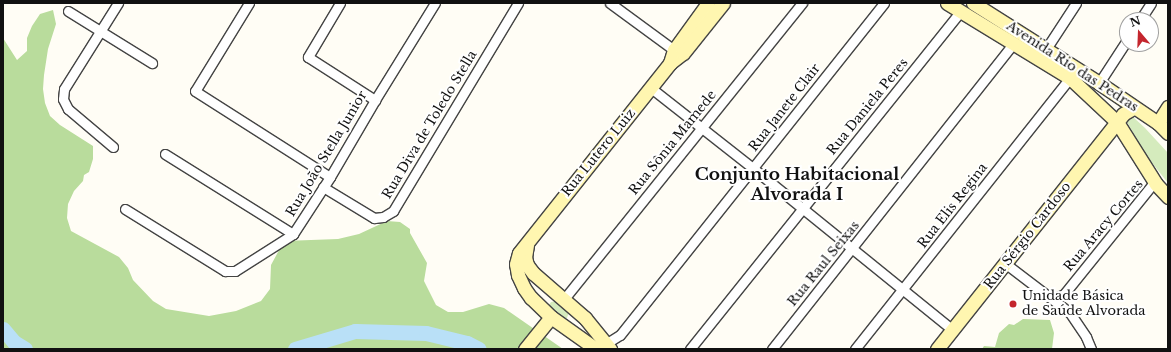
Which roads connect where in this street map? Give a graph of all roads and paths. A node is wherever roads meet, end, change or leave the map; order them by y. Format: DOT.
graph roads {
  1 [pos="118,3"];
  2 [pos="249,3"];
  3 [pos="340,3"];
  4 [pos="435,3"];
  5 [pos="518,3"];
  6 [pos="610,3"];
  7 [pos="708,3"];
  8 [pos="723,3"];
  9 [pos="802,3"];
  10 [pos="884,3"];
  11 [pos="947,3"];
  12 [pos="973,3"];
  13 [pos="1076,3"];
  14 [pos="1151,3"];
  15 [pos="68,11"];
  16 [pos="961,11"];
  17 [pos="1145,12"];
  18 [pos="100,31"];
  19 [pos="1014,44"];
  20 [pos="1046,48"];
  21 [pos="677,52"];
  22 [pos="1119,52"];
  23 [pos="152,63"];
  24 [pos="1070,78"];
  25 [pos="1099,83"];
  26 [pos="651,88"];
  27 [pos="375,100"];
  28 [pos="1168,107"];
  29 [pos="1133,108"];
  30 [pos="1117,122"];
  31 [pos="1158,123"];
  32 [pos="702,128"];
  33 [pos="1168,133"];
  34 [pos="110,145"];
  35 [pos="164,154"];
  36 [pos="754,168"];
  37 [pos="330,177"];
  38 [pos="1156,184"];
  39 [pos="323,187"];
  40 [pos="1168,197"];
  41 [pos="125,209"];
  42 [pos="803,209"];
  43 [pos="293,234"];
  44 [pos="528,241"];
  45 [pos="853,249"];
  46 [pos="1006,264"];
  47 [pos="903,290"];
  48 [pos="1053,299"];
  49 [pos="565,300"];
  50 [pos="551,317"];
  51 [pos="953,330"];
  52 [pos="528,345"];
  53 [pos="601,347"];
  54 [pos="690,349"];
  55 [pos="772,349"];
  56 [pos="855,349"];
  57 [pos="937,349"];
  58 [pos="1091,349"];
  1 -- 18 [label="street"];
  2 -- 37 [label="street"];
  3 -- 27 [label="street"];
  4 -- 27 [label="street, Rua João Stella Junior"];
  5 -- 39 [label="street, Rua Diva de Toledo Stella"];
  6 -- 21 [label="street"];
  7 -- 21 [label="street, Rua Lutero Luiz"];
  8 -- 21 [label="street, Rua Lutero Luiz"];
  9 -- 32 [label="street, Rua Sônia Mamede"];
  10 -- 36 [label="street, Rua Janete Clair"];
  11 -- 16 [label="street, Avenida Rio das Pedras"];
  12 -- 20 [label="street, Avenida Rio das Pedras"];
  13 -- 20 [label="street"];
  14 -- 17 [label="street"];
  15 -- 18 [label="street"];
  16 -- 19 [label="street, Avenida Rio das Pedras"];
  16 -- 42 [label="street, Rua Daniela Peres"];
  18 -- 23 [label="street"];
  18 -- 34 [label="street"];
  19 -- 24 [label="street, Avenida Rio das Pedras"];
  19 -- 45 [label="street, Rua Raul Seixas"];
  20 -- 25 [label="street, Avenida Rio das Pedras"];
  21 -- 26 [label="street, Rua Lutero Luiz"];
  22 -- 25 [label="street"];
  24 -- 30 [label="street, Avenida Rio das Pedras"];
  24 -- 47 [label="street, Rua Elis Regina"];
  25 -- 29 [label="street, Avenida Rio das Pedras"];
  26 -- 32 [label="street"];
  26 -- 44 [label="street, Rua Lutero Luiz"];
  27 -- 37 [label="street, Rua João Stella Junior"];
  28 -- 31 [label="street"];
  29 -- 30 [label="street, Rua Sérgio Cardoso"];
  29 -- 31 [label="street, Avenida Rio das Pedras"];
  30 -- 38 [label="street, Avenida Rio das Pedras"];
  30 -- 46 [label="street, Rua Sérgio Cardoso"];
  31 -- 33 [label="street, Avenida Rio das Pedras"];
  32 -- 36 [label="street"];
  32 -- 49 [label="street, Rua Sônia Mamede"];
  35 -- 43 [label="street"];
  36 -- 42 [label="street"];
  36 -- 53 [label="street, Rua Janete Clair"];
  37 -- 39 [label="street, Rua João Stella Junior"];
  38 -- 40 [label="street, Avenida Rio das Pedras"];
  38 -- 48 [label="street, Rua Aracy Cortes"];
  39 -- 43 [label="street, Rua João Stella Junior"];
  41 -- 43 [label="street, Rua João Stella Junior"];
  42 -- 45 [label="street"];
  42 -- 54 [label="street, Rua Daniela Peres"];
  44 -- 49 [label="street"];
  44 -- 50 [label="street, Rua Lutero Luiz"];
  45 -- 47 [label="street"];
  45 -- 55 [label="street, Rua Raul Seixas"];
  46 -- 48 [label="street"];
  46 -- 51 [label="street, Rua Sérgio Cardoso"];
  47 -- 51 [label="street"];
  47 -- 56 [label="street, Rua Elis Regina"];
  48 -- 58 [label="street"];
  49 -- 50 [label="street"];
  49 -- 50 [label="street"];
  49 -- 53 [label="street"];
  50 -- 52 [label="street"];
  50 -- 53 [label="street, Rua Lutero Luiz"];
  51 -- 57 [label="street, Rua Sérgio Cardoso"];
}
